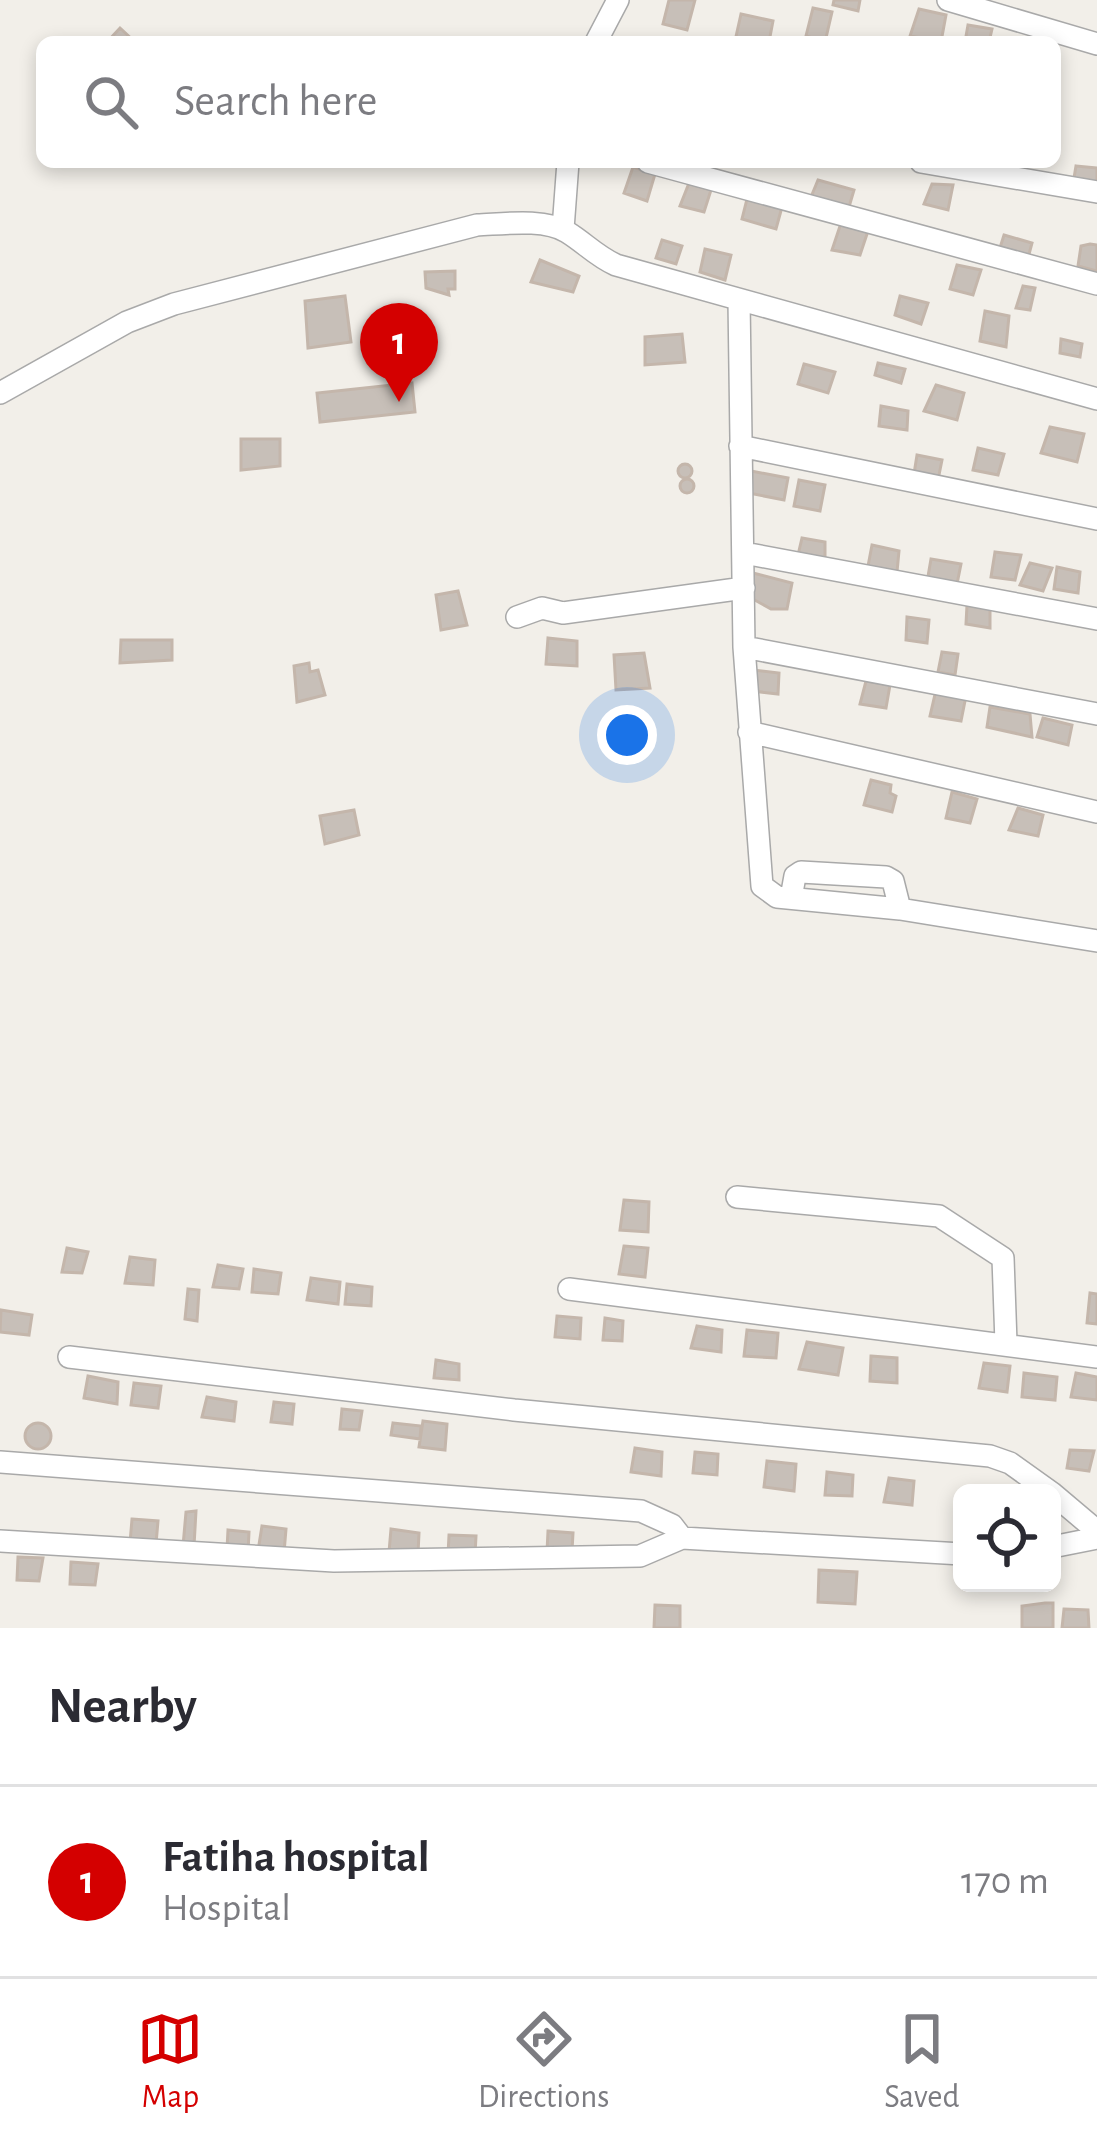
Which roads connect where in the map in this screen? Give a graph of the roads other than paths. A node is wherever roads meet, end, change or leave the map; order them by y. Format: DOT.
graph roads {
  1 [pos="619,0"];
  2 [pos="948,0"];
  3 [pos="599,36"];
  4 [pos="1097,44"];
  5 [pos="568,168"];
  6 [pos="670,168"];
  7 [pos="956,168"];
  8 [pos="1097,192"];
  9 [pos="563,229"];
  10 [pos="1097,284"];
  11 [pos="739,300"];
  12 [pos="0,393"];
  13 [pos="1097,399"];
  14 [pos="740,446"];
  15 [pos="1097,518"];
  16 [pos="743,553"];
  17 [pos="744,588"];
  18 [pos="517,617"];
  19 [pos="1097,619"];
  20 [pos="744,647"];
  21 [pos="1097,714"];
  22 [pos="748,732"];
  23 [pos="1097,812"];
  24 [pos="1097,941"];
  25 [pos="737,1197"];
  26 [pos="568,1289"];
  27 [pos="1006,1342"];
  28 [pos="68,1357"];
  29 [pos="1097,1357"];
  30 [pos="0,1462"];
  31 [pos="1040,1484"];
  32 [pos="1061,1501"];
  33 [pos="1097,1535"];
  34 [pos="682,1538"];
  35 [pos="0,1541"];
  36 [pos="1061,1545"];
  37 [pos="953,1553"];
  1 -- 3 [label="street"];
  2 -- 4 [label="street"];
  5 -- 9 [label="street"];
  6 -- 10 [label="street"];
  7 -- 8 [label="street"];
  9 -- 11 [label="street"];
  9 -- 12 [label="street"];
  11 -- 13 [label="street"];
  11 -- 14 [label="street"];
  14 -- 15 [label="street"];
  14 -- 16 [label="street"];
  16 -- 17 [label="street"];
  16 -- 19 [label="street"];
  17 -- 18 [label="street"];
  17 -- 20 [label="street"];
  20 -- 21 [label="street"];
  20 -- 22 [label="street"];
  22 -- 23 [label="street"];
  22 -- 24 [label="street"];
  25 -- 27 [label="street"];
  26 -- 27 [label="street"];
  27 -- 29 [label="street"];
  28 -- 31 [label="street"];
  30 -- 34 [label="street"];
  32 -- 33 [label="street"];
  33 -- 36 [label="street"];
  34 -- 35 [label="street"];
  34 -- 37 [label="street"];
}
